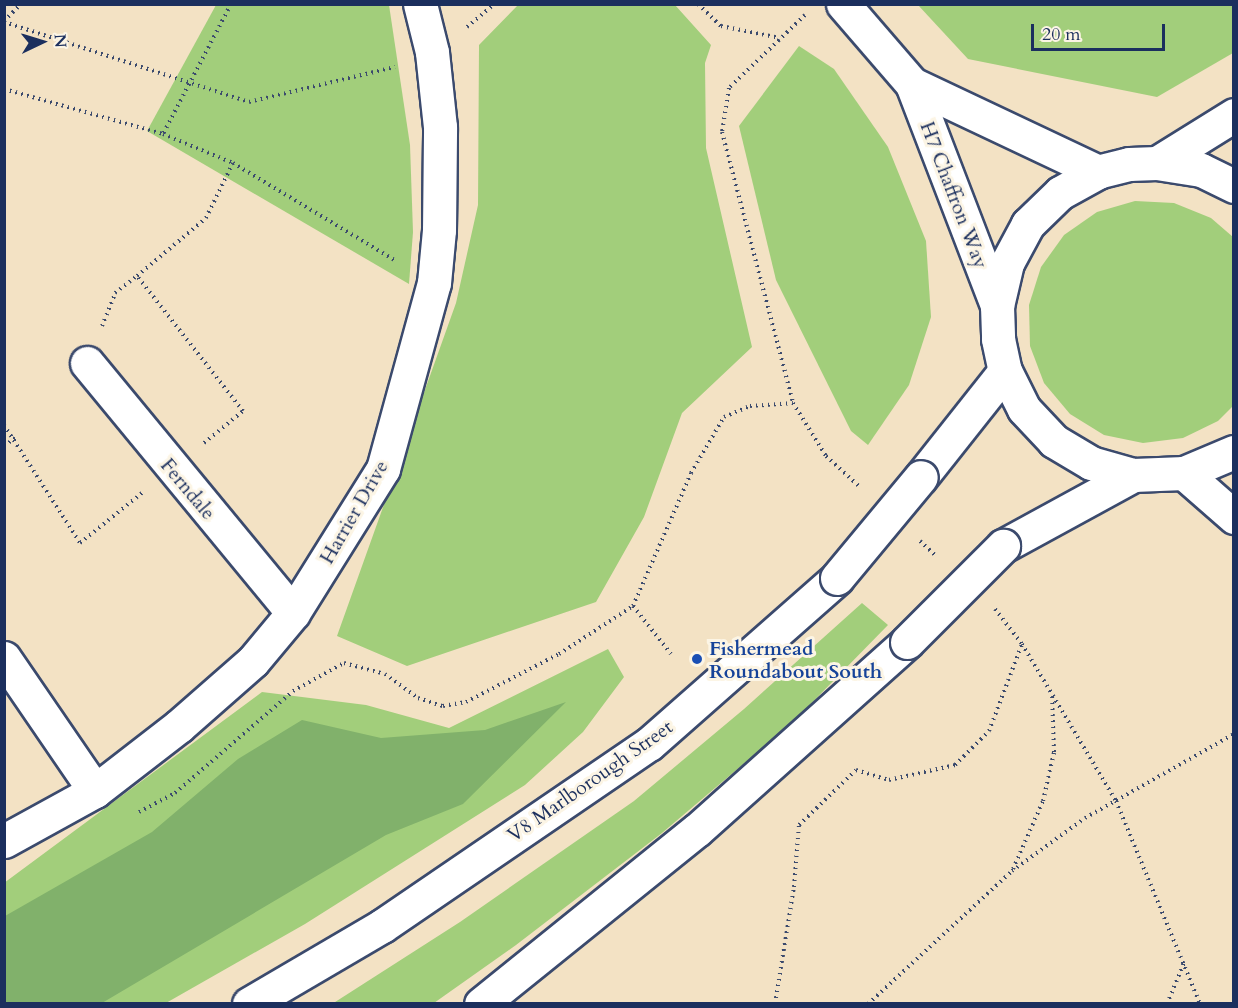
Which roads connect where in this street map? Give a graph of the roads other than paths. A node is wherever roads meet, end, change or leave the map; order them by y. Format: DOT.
graph roads {
  1 [pos="420,4"];
  2 [pos="843,4"];
  3 [pos="912,84"];
  4 [pos="1233,115"];
  5 [pos="1157,163"];
  6 [pos="1098,172"];
  7 [pos="1233,186"];
  8 [pos="997,306"];
  9 [pos="87,363"];
  10 [pos="1005,371"];
  11 [pos="1233,452"];
  12 [pos="1184,473"];
  13 [pos="1133,474"];
  14 [pos="1233,517"];
  15 [pos="292,613"];
  16 [pos="4,658"];
  17 [pos="95,791"];
  18 [pos="4,841"];
  19 [pos="249,1004"];
  20 [pos="482,1004"];
  1 -- 15 [label="main road, Harrier Drive"];
  2 -- 3 [label="main road, H7 Chaffron Way"];
  3 -- 6 [label="main road, H7 Chaffron Way"];
  3 -- 8 [label="main road, H7 Chaffron Way"];
  4 -- 5 [label="main road"];
  5 -- 6 [label="main road"];
  5 -- 7 [label="main road"];
  6 -- 8 [label="main road"];
  8 -- 10 [label="main road"];
  9 -- 15 [label="main road, Ferndale"];
  10 -- 13 [label="main road"];
  10 -- 19 [label="main road, V8 Marlborough Street, bridge"];
  11 -- 12 [label="main road"];
  12 -- 13 [label="main road"];
  12 -- 14 [label="main road"];
  13 -- 20 [label="main road, bridge"];
  15 -- 17 [label="main road, Harrier Drive"];
  16 -- 17 [label="main road"];
  17 -- 18 [label="main road, Harrier Drive"];
}
